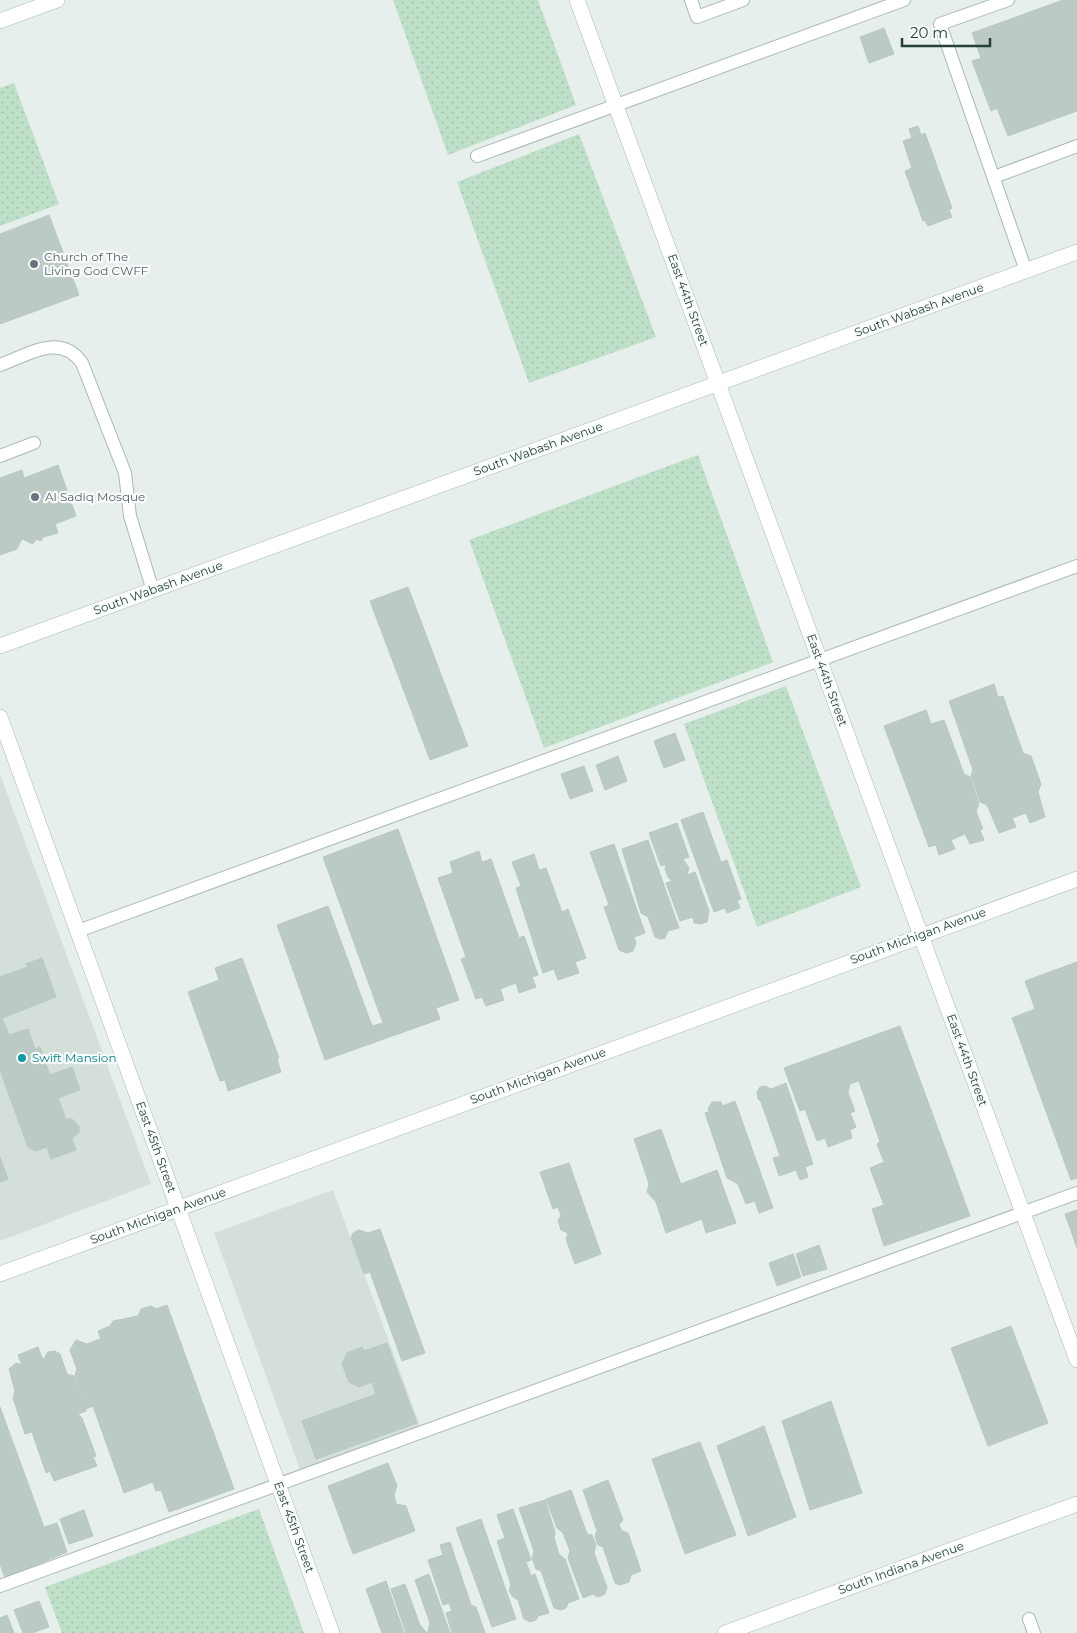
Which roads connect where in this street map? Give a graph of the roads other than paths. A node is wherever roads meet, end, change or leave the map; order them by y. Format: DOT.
graph roads {
  1 [pos="57,0"];
  2 [pos="577,0"];
  3 [pos="691,0"];
  4 [pos="743,0"];
  5 [pos="904,0"];
  6 [pos="1008,0"];
  7 [pos="0,21"];
  8 [pos="616,105"];
  9 [pos="1077,146"];
  10 [pos="477,156"];
  11 [pos="994,177"];
  12 [pos="1077,252"];
  13 [pos="1026,271"];
  14 [pos="0,365"];
  15 [pos="719,383"];
  16 [pos="34,443"];
  17 [pos="0,456"];
  18 [pos="1077,566"];
  19 [pos="152,590"];
  20 [pos="0,646"];
  21 [pos="820,660"];
  22 [pos="0,717"];
  23 [pos="1077,878"];
  24 [pos="78,931"];
  25 [pos="921,935"];
  26 [pos="1077,1193"];
  27 [pos="178,1209"];
  28 [pos="1023,1213"];
  29 [pos="0,1274"];
  30 [pos="1077,1360"];
  31 [pos="278,1484"];
  32 [pos="1077,1504"];
  33 [pos="0,1586"];
  34 [pos="1029,1619"];
  35 [pos="332,1633"];
  36 [pos="725,1633"];
  37 [pos="1034,1633"];
  1 -- 7 [label="street"];
  2 -- 8 [label="street, East 44th Street"];
  3 -- 4 [label="lane"];
  5 -- 8 [label="lane"];
  6 -- 11 [label="lane"];
  8 -- 10 [label="lane"];
  8 -- 15 [label="street, East 44th Street"];
  9 -- 11 [label="lane"];
  11 -- 13 [label="lane"];
  12 -- 13 [label="street, South Wabash Avenue"];
  13 -- 15 [label="street, South Wabash Avenue"];
  14 -- 19 [label="lane"];
  15 -- 19 [label="street, South Wabash Avenue"];
  15 -- 21 [label="street, East 44th Street"];
  16 -- 17 [label="lane"];
  18 -- 21 [label="lane"];
  19 -- 20 [label="street, South Wabash Avenue"];
  21 -- 24 [label="lane"];
  21 -- 25 [label="street, East 44th Street"];
  22 -- 24 [label="street, East 45th Street"];
  23 -- 25 [label="street, South Michigan Avenue"];
  24 -- 27 [label="street, East 45th Street"];
  25 -- 27 [label="street, South Michigan Avenue"];
  25 -- 28 [label="street, East 44th Street"];
  26 -- 28 [label="lane"];
  27 -- 29 [label="street, South Michigan Avenue"];
  27 -- 31 [label="street, East 45th Street"];
  28 -- 30 [label="street, East 44th Street"];
  28 -- 31 [label="lane"];
  31 -- 33 [label="lane"];
  31 -- 35 [label="street, East 45th Street"];
  32 -- 36 [label="street, South Indiana Avenue"];
  34 -- 37 [label="lane"];
}
